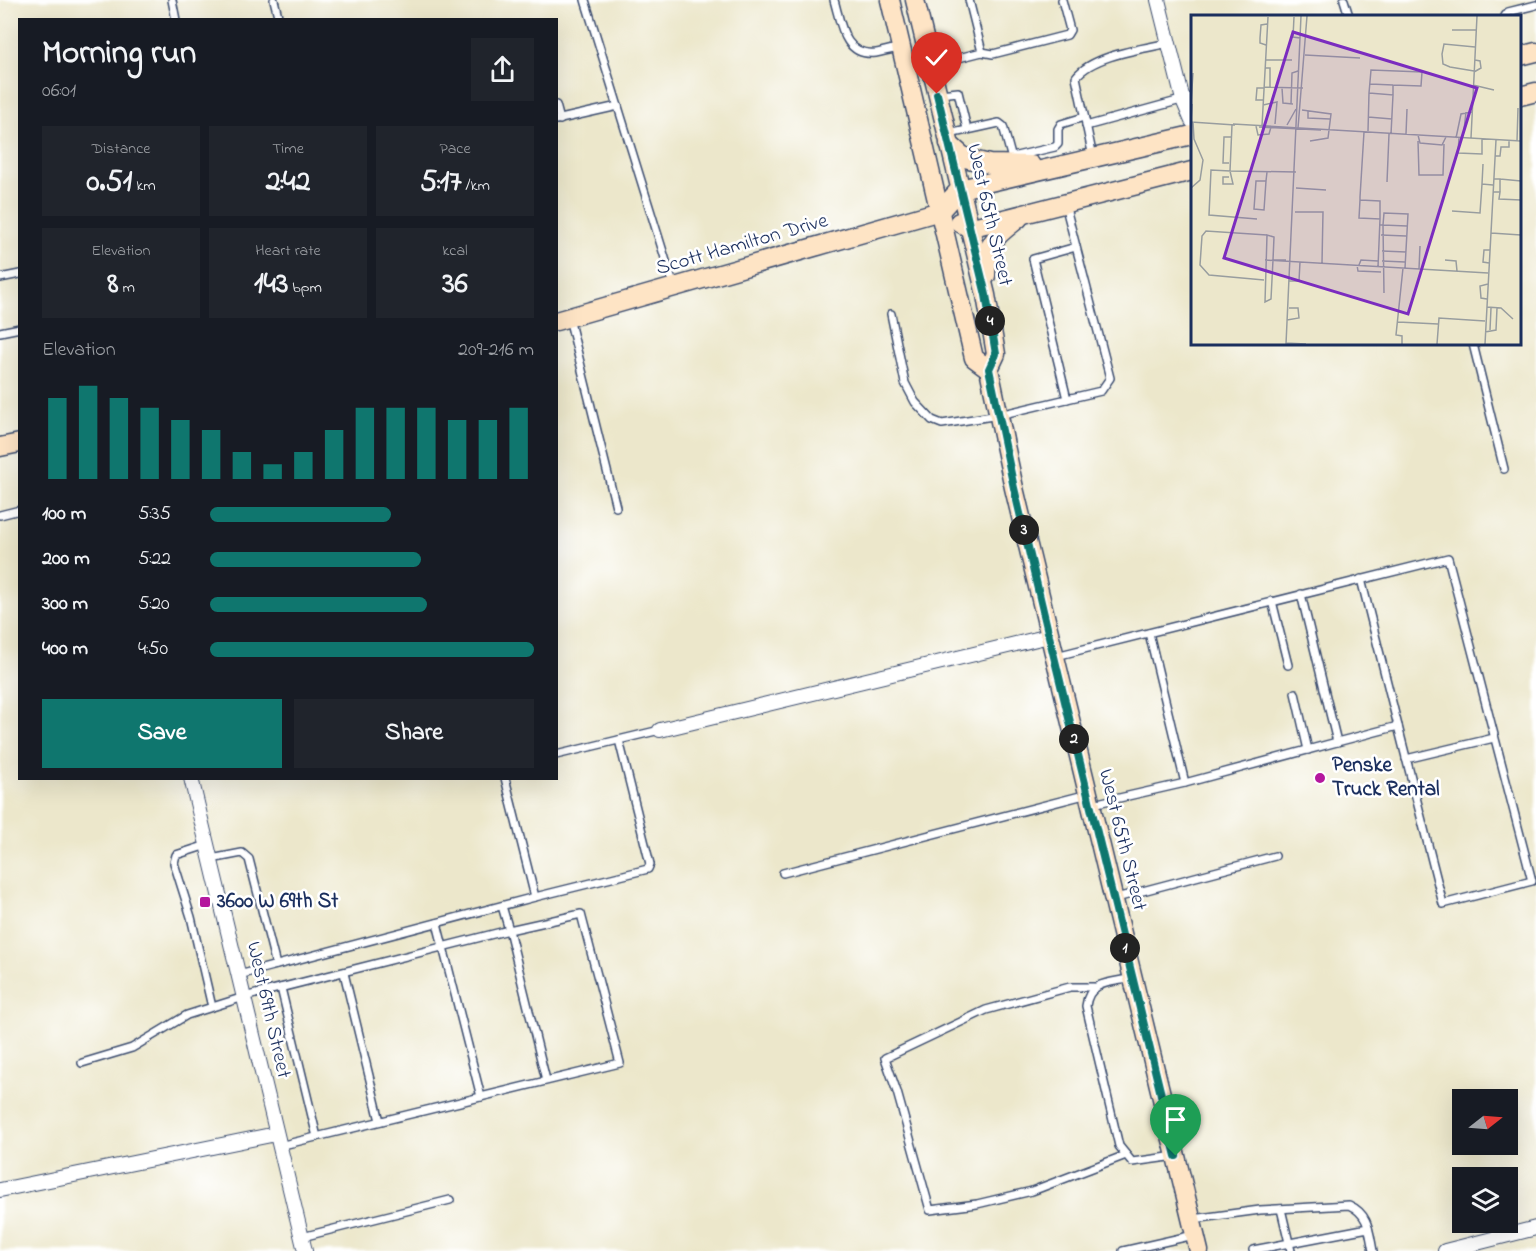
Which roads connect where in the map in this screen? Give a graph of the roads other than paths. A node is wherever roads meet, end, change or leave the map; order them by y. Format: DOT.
graph roads {
  1 [pos="171,0"];
  2 [pos="274,0"];
  3 [pos="585,0"];
  4 [pos="834,0"];
  5 [pos="890,0"];
  6 [pos="915,0"];
  7 [pos="969,0"];
  8 [pos="1062,0"];
  9 [pos="1158,0"];
  10 [pos="1344,0"];
  11 [pos="1536,5"];
  12 [pos="1349,15"];
  13 [pos="1506,15"];
  14 [pos="176,18"];
  15 [pos="278,18"];
  16 [pos="1169,43"];
  17 [pos="901,48"];
  18 [pos="982,52"];
  19 [pos="1536,52"];
  20 [pos="1521,56"];
  21 [pos="930,65"];
  22 [pos="1536,92"];
  23 [pos="937,94"];
  24 [pos="1521,96"];
  25 [pos="1188,99"];
  26 [pos="618,106"];
  27 [pos="1191,116"];
  28 [pos="1084,117"];
  29 [pos="559,120"];
  30 [pos="1086,126"];
  31 [pos="967,129"];
  32 [pos="1191,135"];
  33 [pos="948,139"];
  34 [pos="1094,158"];
  35 [pos="1014,166"];
  36 [pos="1191,171"];
  37 [pos="960,189"];
  38 [pos="1065,204"];
  39 [pos="940,211"];
  40 [pos="1022,215"];
  41 [pos="969,228"];
  42 [pos="1076,247"];
  43 [pos="18,274"];
  44 [pos="0,278"];
  45 [pos="675,288"];
  46 [pos="986,295"];
  47 [pos="891,314"];
  48 [pos="563,320"];
  49 [pos="18,328"];
  50 [pos="0,332"];
  51 [pos="1473,345"];
  52 [pos="989,369"];
  53 [pos="1067,399"];
  54 [pos="999,415"];
  55 [pos="18,443"];
  56 [pos="0,447"];
  57 [pos="1504,469"];
  58 [pos="616,507"];
  59 [pos="18,510"];
  60 [pos="0,515"];
  61 [pos="1361,579"];
  62 [pos="1301,594"];
  63 [pos="1272,601"];
  64 [pos="1149,633"];
  65 [pos="1049,636"];
  66 [pos="1054,657"];
  67 [pos="1288,665"];
  68 [pos="1295,693"];
  69 [pos="1398,726"];
  70 [pos="660,730"];
  71 [pos="1494,738"];
  72 [pos="619,740"];
  73 [pos="1337,742"];
  74 [pos="1308,750"];
  75 [pos="558,755"];
  76 [pos="1406,759"];
  77 [pos="191,780"];
  78 [pos="506,780"];
  79 [pos="1185,783"];
  80 [pos="1089,799"];
  81 [pos="209,852"];
  82 [pos="1275,856"];
  83 [pos="783,873"];
  84 [pos="535,897"];
  85 [pos="1113,899"];
  86 [pos="502,906"];
  87 [pos="438,923"];
  88 [pos="509,930"];
  89 [pos="443,947"];
  90 [pos="276,965"];
  91 [pos="344,973"];
  92 [pos="238,975"];
  93 [pos="1133,978"];
  94 [pos="1094,987"];
  95 [pos="281,988"];
  96 [pos="244,997"];
  97 [pos="212,1007"];
  98 [pos="82,1063"];
  99 [pos="546,1080"];
  100 [pos="481,1097"];
  101 [pos="380,1121"];
  102 [pos="317,1137"];
  103 [pos="278,1140"];
  104 [pos="1126,1155"];
  105 [pos="1176,1156"];
  106 [pos="0,1190"];
  107 [pos="450,1200"];
  108 [pos="1281,1209"];
  109 [pos="1368,1228"];
  110 [pos="1536,1228"];
  111 [pos="1195,1235"];
  112 [pos="303,1244"];
  113 [pos="1291,1247"];
  114 [pos="1253,1250"];
  115 [pos="1123,1251"];
  116 [pos="1373,1251"];
  117 [pos="1445,1251"];
  1 -- 14 [label="lane"];
  2 -- 15 [label="lane"];
  3 -- 26 [label="lane"];
  4 -- 17 [label="lane"];
  5 -- 17 [label="main road, West 65th Street"];
  6 -- 21 [label="main road, West 65th Street"];
  7 -- 18 [label="lane"];
  8 -- 18 [label="lane"];
  9 -- 16 [label="street"];
  10 -- 12 [label="lane"];
  11 -- 13 [label="lane"];
  16 -- 25 [label="street"];
  16 -- 28 [label="lane"];
  17 -- 39 [label="main road, West 65th Street"];
  18 -- 21 [label="lane"];
  19 -- 20 [label="main road"];
  21 -- 23 [label="main road, West 65th Street"];
  22 -- 24 [label="main road"];
  23 -- 31 [label="lane"];
  23 -- 33 [label="main road, West 65th Street"];
  25 -- 27 [label="street"];
  25 -- 30 [label="lane"];
  26 -- 29 [label="lane"];
  26 -- 45 [label="lane"];
  28 -- 30 [label="lane"];
  28 -- 35 [label="lane"];
  30 -- 34 [label="lane"];
  31 -- 33 [label="lane"];
  31 -- 35 [label="lane"];
  32 -- 34 [label="main road"];
  33 -- 35 [label="main road"];
  33 -- 37 [label="main road, West 65th Street"];
  34 -- 35 [label="main road"];
  35 -- 37 [label="main road"];
  36 -- 38 [label="main road"];
  37 -- 39 [label="main road"];
  37 -- 41 [label="main road, West 65th Street"];
  38 -- 40 [label="main road"];
  38 -- 42 [label="lane"];
  39 -- 41 [label="main road"];
  39 -- 45 [label="main road, Scott Hamilton Drive"];
  39 -- 52 [label="main road, West 65th Street"];
  40 -- 41 [label="main road"];
  40 -- 46 [label="main road"];
  41 -- 46 [label="main road, West 65th Street"];
  42 -- 53 [label="lane"];
  42 -- 53 [label="lane"];
  43 -- 44 [label="lane"];
  45 -- 48 [label="main road, Scott Hamilton Drive"];
  46 -- 52 [label="main road, West 65th Street"];
  47 -- 54 [label="lane"];
  48 -- 58 [label="lane"];
  49 -- 50 [label="lane"];
  51 -- 57 [label="lane"];
  52 -- 54 [label="main road, West 65th Street"];
  53 -- 54 [label="lane"];
  54 -- 65 [label="main road, West 65th Street"];
  55 -- 56 [label="main road"];
  59 -- 60 [label="lane"];
  61 -- 62 [label="lane"];
  61 -- 69 [label="lane"];
  61 -- 71 [label="lane"];
  62 -- 63 [label="lane"];
  62 -- 73 [label="lane"];
  63 -- 64 [label="lane"];
  63 -- 67 [label="lane"];
  64 -- 66 [label="lane"];
  64 -- 79 [label="lane"];
  65 -- 66 [label="main road, West 65th Street"];
  65 -- 70 [label="street"];
  66 -- 80 [label="main road, West 65th Street"];
  68 -- 74 [label="lane"];
  69 -- 73 [label="lane"];
  69 -- 76 [label="lane"];
  70 -- 72 [label="lane"];
  71 -- 76 [label="lane"];
  71 -- 76 [label="lane"];
  72 -- 75 [label="lane"];
  72 -- 84 [label="lane"];
  73 -- 74 [label="lane"];
  74 -- 79 [label="lane"];
  77 -- 81 [label="street, West 69th Street"];
  78 -- 84 [label="lane"];
  79 -- 80 [label="lane"];
  80 -- 83 [label="lane"];
  80 -- 85 [label="main road, West 65th Street"];
  81 -- 90 [label="lane"];
  81 -- 92 [label="street, West 69th Street"];
  81 -- 97 [label="lane"];
  82 -- 85 [label="lane"];
  84 -- 86 [label="lane"];
  85 -- 93 [label="main road, West 65th Street"];
  86 -- 87 [label="lane"];
  86 -- 88 [label="lane"];
  87 -- 89 [label="lane"];
  87 -- 90 [label="lane"];
  88 -- 89 [label="lane"];
  88 -- 99 [label="lane"];
  88 -- 99 [label="lane"];
  89 -- 91 [label="lane"];
  89 -- 100 [label="lane"];
  90 -- 92 [label="lane"];
  91 -- 95 [label="lane"];
  91 -- 101 [label="lane"];
  92 -- 96 [label="street, West 69th Street"];
  93 -- 94 [label="lane"];
  93 -- 105 [label="main road, West 65th Street"];
  94 -- 104 [label="lane"];
  94 -- 104 [label="lane"];
  95 -- 96 [label="lane"];
  95 -- 102 [label="lane"];
  96 -- 97 [label="lane"];
  96 -- 103 [label="street, West 69th Street"];
  97 -- 98 [label="lane"];
  99 -- 100 [label="lane"];
  100 -- 101 [label="lane"];
  101 -- 102 [label="lane"];
  102 -- 103 [label="lane"];
  103 -- 106 [label="street"];
  103 -- 112 [label="street, West 69th Street"];
  104 -- 105 [label="lane"];
  105 -- 111 [label="main road, West 65th Street"];
  107 -- 112 [label="lane"];
  108 -- 109 [label="lane"];
  108 -- 111 [label="lane"];
  108 -- 113 [label="lane"];
  109 -- 113 [label="lane"];
  109 -- 116 [label="lane"];
  110 -- 117 [label="street"];
  111 -- 115 [label="lane"];
  113 -- 114 [label="lane"];
}
